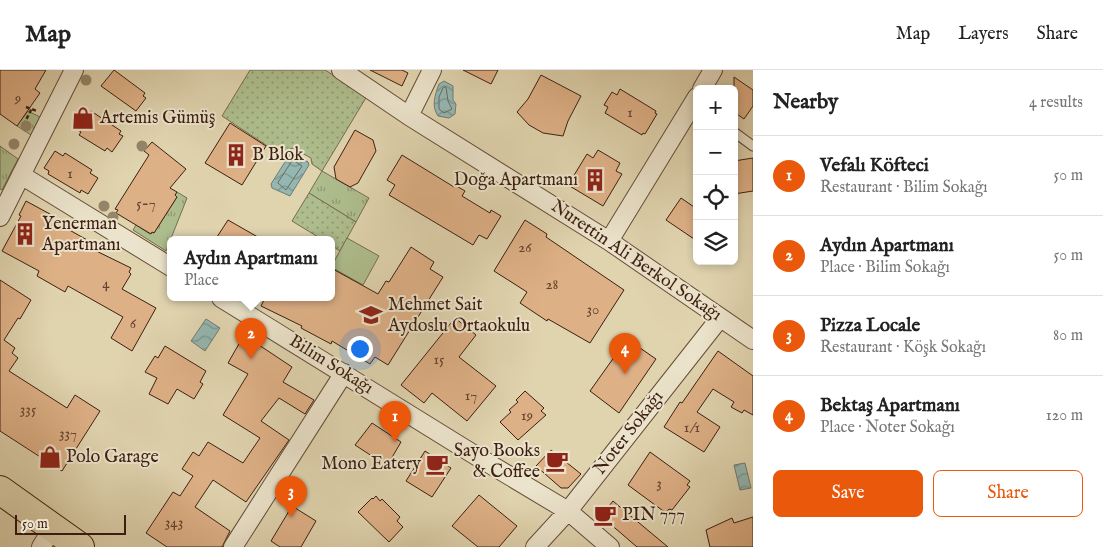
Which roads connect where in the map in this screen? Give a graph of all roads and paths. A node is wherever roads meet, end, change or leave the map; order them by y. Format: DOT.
graph roads {
  1 [pos="74,70"];
  2 [pos="341,70"];
  3 [pos="432,70"];
  4 [pos="713,70"];
  5 [pos="704,85"];
  6 [pos="693,104"];
  7 [pos="26,107"];
  8 [pos="37,110"];
  9 [pos="409,116"];
  10 [pos="738,135"];
  11 [pos="753,146"];
  12 [pos="22,174"];
  13 [pos="0,216"];
  14 [pos="609,241"];
  15 [pos="167,265"];
  16 [pos="226,301"];
  17 [pos="720,318"];
  18 [pos="753,340"];
  19 [pos="344,373"];
  20 [pos="0,490"];
  21 [pos="568,510"];
  22 [pos="47,537"];
  23 [pos="80,547"];
  24 [pos="234,547"];
  25 [pos="535,547"];
  26 [pos="610,547"];
  1 -- 12 [label="street"];
  2 -- 9 [label="street, Nurettin Ali Berkol Sokağı"];
  3 -- 9 [label="street"];
  4 -- 5 [label="street"];
  6 -- 14 [label="street"];
  7 -- 8 [label="path"];
  9 -- 14 [label="street, Nurettin Ali Berkol Sokağı"];
  10 -- 11 [label="lane"];
  12 -- 13 [label="street"];
  12 -- 15 [label="street"];
  14 -- 17 [label="street, Nurettin Ali Berkol Sokağı"];
  16 -- 19 [label="street, Bilim Sokağı"];
  17 -- 18 [label="street, Nurettin Ali Berkol Sokağı"];
  17 -- 21 [label="street, Noter Sokağı"];
  19 -- 21 [label="street, Bilim Sokağı"];
  19 -- 24 [label="street"];
  20 -- 22 [label="main road"];
  21 -- 25 [label="street, Noter Sokağı"];
  21 -- 26 [label="street, Bilim Sokağı"];
  22 -- 23 [label="main road"];
}
